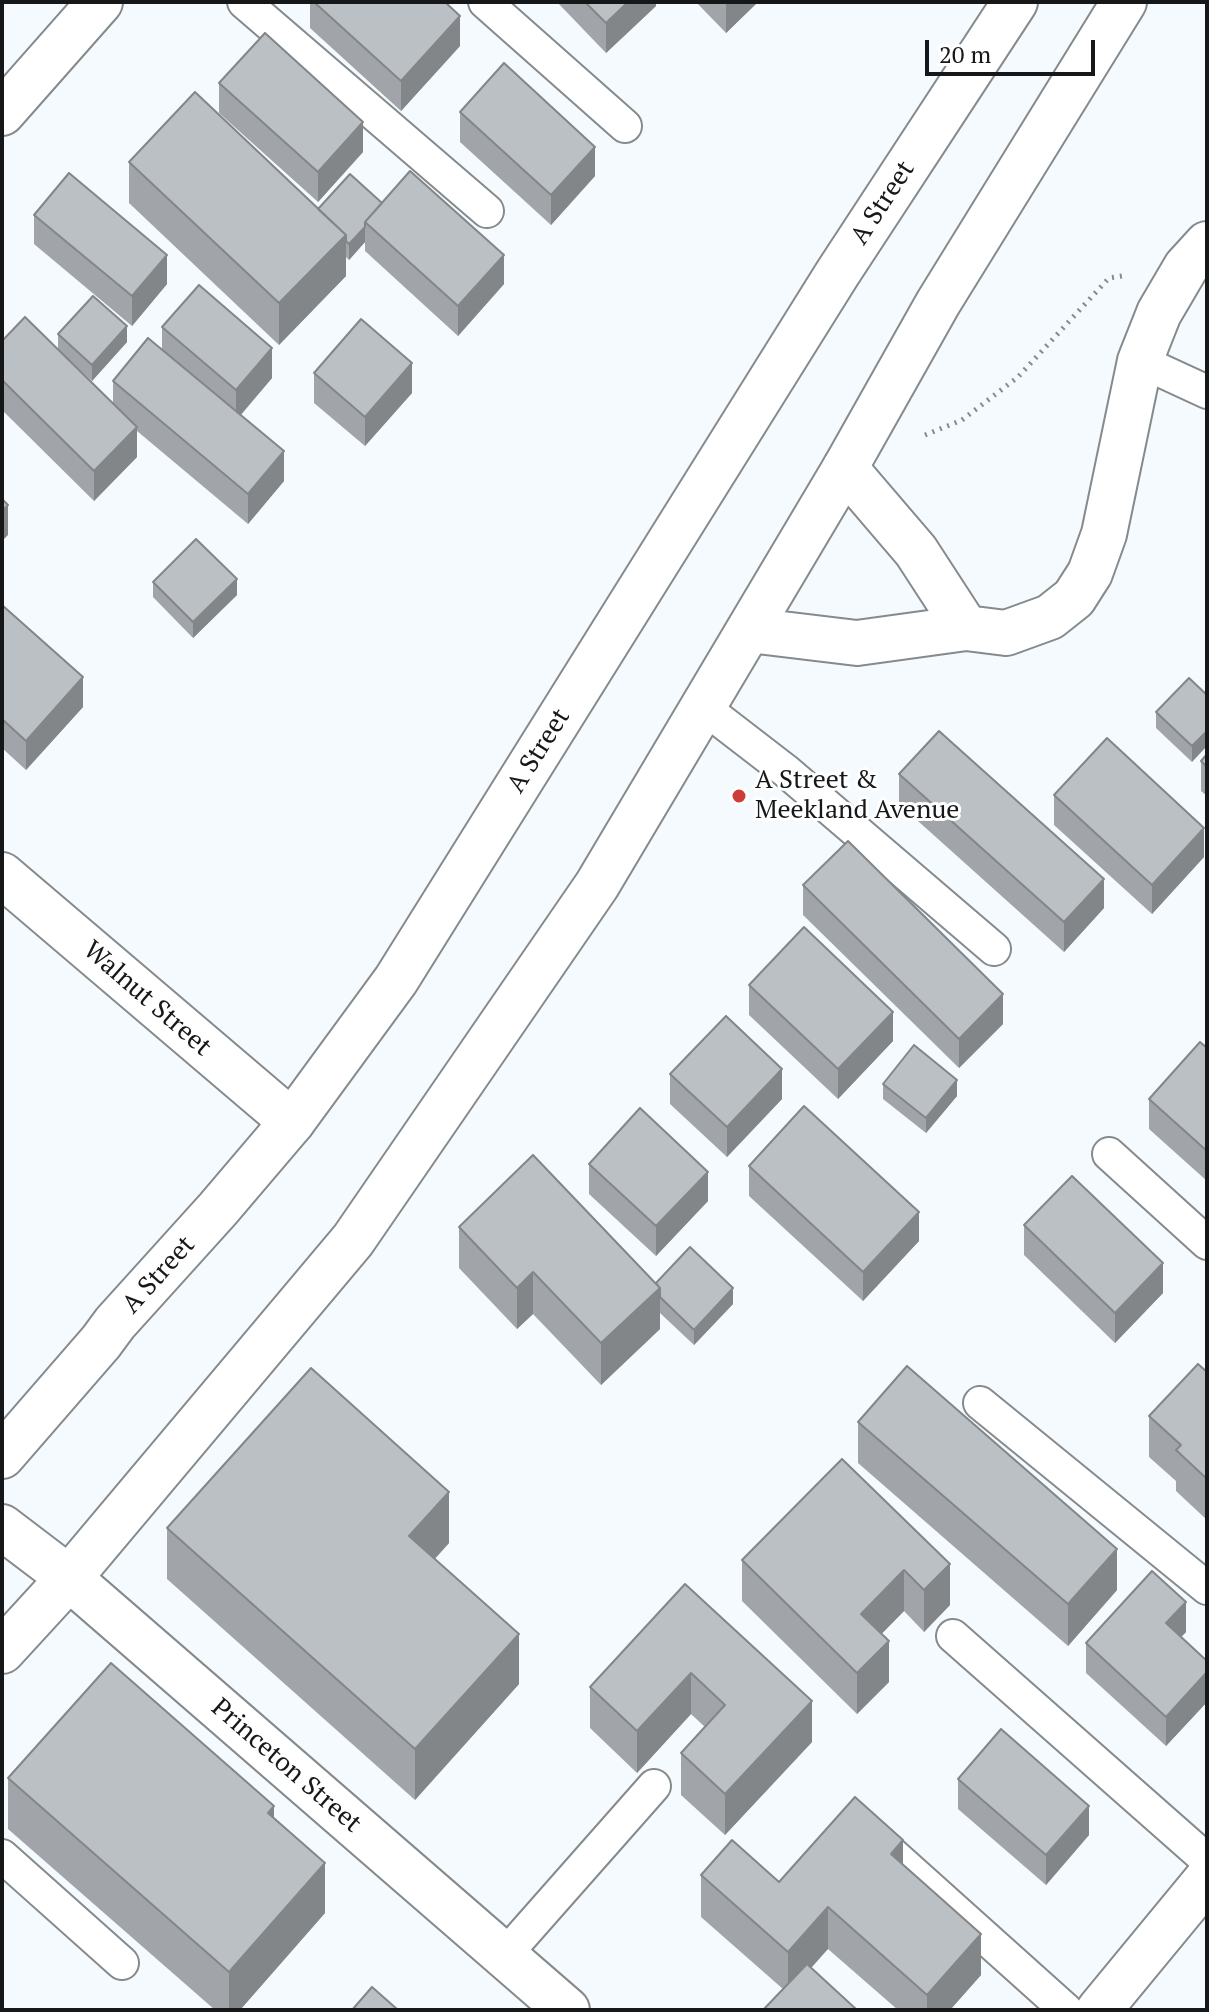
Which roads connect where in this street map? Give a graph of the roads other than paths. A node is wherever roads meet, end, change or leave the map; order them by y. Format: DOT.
graph roads {
  1 [pos="100,2"];
  2 [pos="244,2"];
  3 [pos="485,2"];
  4 [pos="1015,2"];
  5 [pos="1124,2"];
  6 [pos="2,113"];
  7 [pos="625,126"];
  8 [pos="487,211"];
  9 [pos="1197,255"];
  10 [pos="1140,361"];
  11 [pos="1207,392"];
  12 [pos="845,468"];
  13 [pos="966,628"];
  14 [pos="749,630"];
  15 [pos="703,707"];
  16 [pos="2,875"];
  17 [pos="994,949"];
  18 [pos="292,1122"];
  19 [pos="1109,1154"];
  20 [pos="1207,1243"];
  21 [pos="980,1403"];
  22 [pos="2,1456"];
  23 [pos="2,1527"];
  24 [pos="69,1578"];
  25 [pos="1207,1588"];
  26 [pos="953,1636"];
  27 [pos="2,1651"];
  28 [pos="654,1786"];
  29 [pos="847,1813"];
  30 [pos="2,1856"];
  31 [pos="1207,1860"];
  32 [pos="1207,1879"];
  33 [pos="504,1956"];
  34 [pos="122,1963"];
  35 [pos="567,2010"];
  36 [pos="1066,2010"];
  37 [pos="1099,2010"];
  1 -- 6 [label="main road"];
  2 -- 8 [label="lane"];
  3 -- 7 [label="lane"];
  4 -- 18 [label="main road, A Street"];
  5 -- 12 [label="main road"];
  9 -- 10 [label="main road"];
  10 -- 11 [label="lane"];
  10 -- 13 [label="main road"];
  12 -- 13 [label="main road"];
  12 -- 14 [label="main road"];
  13 -- 14 [label="main road"];
  14 -- 15 [label="main road"];
  15 -- 17 [label="lane"];
  15 -- 24 [label="main road"];
  16 -- 18 [label="main road, Walnut Street"];
  18 -- 22 [label="main road, A Street"];
  19 -- 20 [label="lane"];
  21 -- 25 [label="lane"];
  23 -- 24 [label="main road, Princeton Street"];
  24 -- 27 [label="main road"];
  24 -- 33 [label="main road, Princeton Street"];
  26 -- 31 [label="lane"];
  28 -- 33 [label="lane"];
  29 -- 36 [label="lane"];
  30 -- 34 [label="lane"];
  32 -- 37 [label="main road"];
  33 -- 35 [label="main road, Princeton Street"];
}
